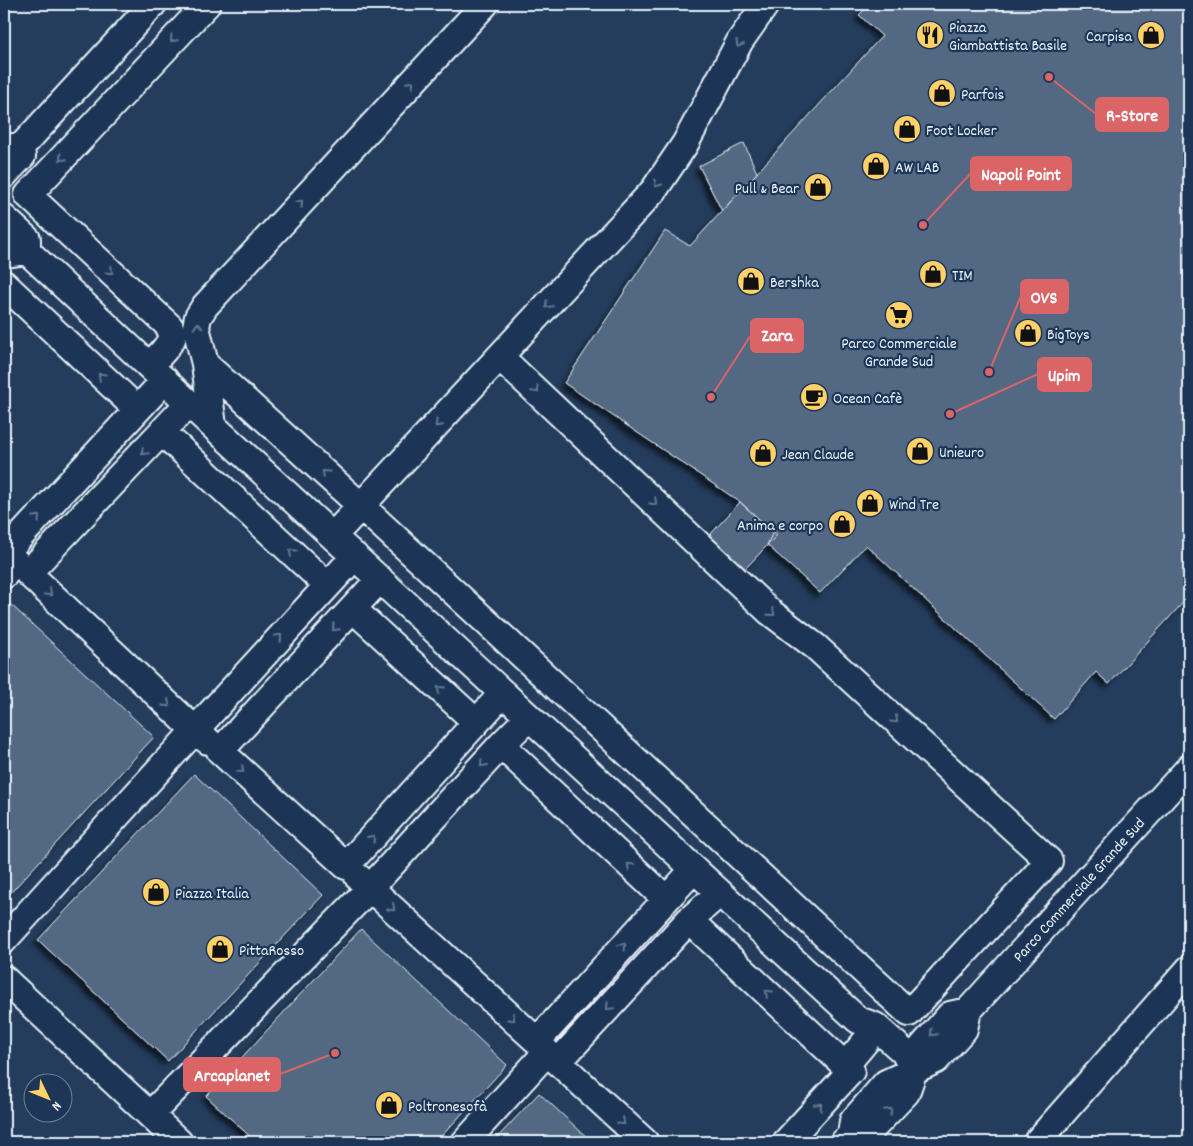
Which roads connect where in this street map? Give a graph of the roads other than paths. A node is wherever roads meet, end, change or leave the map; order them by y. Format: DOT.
graph roads {
  1 [pos="153,4"];
  2 [pos="207,4"];
  3 [pos="485,4"];
  4 [pos="766,4"];
  5 [pos="12,148"];
  6 [pos="4,175"];
  7 [pos="4,218"];
  8 [pos="10,248"];
  9 [pos="4,284"];
  10 [pos="500,357"];
  11 [pos="205,364"];
  12 [pos="157,373"];
  13 [pos="189,403"];
  14 [pos="137,409"];
  15 [pos="213,426"];
  16 [pos="163,432"];
  17 [pos="362,506"];
  18 [pos="333,536"];
  19 [pos="355,556"];
  20 [pos="11,563"];
  21 [pos="380,579"];
  22 [pos="327,585"];
  23 [pos="353,609"];
  24 [pos="503,693"];
  25 [pos="529,717"];
  26 [pos="476,722"];
  27 [pos="195,730"];
  28 [pos="501,744"];
  29 [pos="220,751"];
  30 [pos="637,761"];
  31 [pos="1189,768"];
  32 [pos="587,770"];
  33 [pos="346,866"];
  34 [pos="694,869"];
  35 [pos="370,888"];
  36 [pos="720,893"];
  37 [pos="666,899"];
  38 [pos="689,920"];
  39 [pos="4,940"];
  40 [pos="843,952"];
  41 [pos="1189,969"];
  42 [pos="4,980"];
  43 [pos="859,1026"];
  44 [pos="547,1052"];
  45 [pos="845,1066"];
  46 [pos="914,1071"];
  47 [pos="150,1115"];
  48 [pos="847,1139"];
  49 [pos="179,1142"];
  50 [pos="465,1142"];
  51 [pos="645,1142"];
  52 [pos="786,1142"];
  53 [pos="1037,1142"];
  1 -- 5 [label="street"];
  2 -- 12 [label="street, one-way"];
  11 -- 3 [label="street, one-way"];
  4 -- 10 [label="street, one-way"];
  5 -- 6 [label="street"];
  7 -- 8 [label="street"];
  8 -- 12 [label="street"];
  14 -- 9 [label="street, one-way"];
  10 -- 17 [label="street, one-way"];
  10 -- 40 [label="street, one-way"];
  11 -- 15 [label="street"];
  17 -- 11 [label="street, one-way"];
  12 -- 13 [label="street"];
  12 -- 14 [label="street"];
  13 -- 15 [label="street"];
  13 -- 16 [label="street"];
  20 -- 14 [label="street, one-way"];
  15 -- 18 [label="street"];
  16 -- 20 [label="street, one-way"];
  22 -- 16 [label="street, one-way"];
  17 -- 18 [label="street"];
  17 -- 30 [label="street"];
  18 -- 19 [label="street"];
  19 -- 21 [label="street"];
  19 -- 22 [label="street"];
  20 -- 27 [label="street, one-way"];
  21 -- 23 [label="street"];
  21 -- 24 [label="street"];
  27 -- 22 [label="street, one-way"];
  26 -- 23 [label="street, one-way"];
  23 -- 29 [label="street, one-way"];
  24 -- 25 [label="street"];
  24 -- 26 [label="street"];
  25 -- 28 [label="street"];
  25 -- 32 [label="street"];
  33 -- 26 [label="street, one-way"];
  27 -- 29 [label="street"];
  27 -- 39 [label="street"];
  28 -- 35 [label="street, one-way"];
  37 -- 28 [label="street, one-way"];
  29 -- 33 [label="street, one-way"];
  30 -- 32 [label="street"];
  30 -- 40 [label="street"];
  31 -- 46 [label="street, Parco Commerciale Grande Sud"];
  32 -- 34 [label="street"];
  33 -- 35 [label="street"];
  34 -- 36 [label="street"];
  34 -- 37 [label="street"];
  35 -- 44 [label="street, one-way"];
  35 -- 47 [label="street"];
  36 -- 38 [label="street"];
  36 -- 43 [label="street"];
  44 -- 37 [label="street, one-way"];
  38 -- 44 [label="street, one-way"];
  45 -- 38 [label="street, one-way"];
  40 -- 43 [label="street"];
  41 -- 53 [label="street"];
  42 -- 47 [label="street"];
  43 -- 45 [label="street"];
  43 -- 46 [label="street"];
  44 -- 50 [label="street"];
  44 -- 51 [label="street, one-way"];
  52 -- 45 [label="street, one-way"];
  46 -- 48 [label="street"];
  47 -- 49 [label="street"];
}
